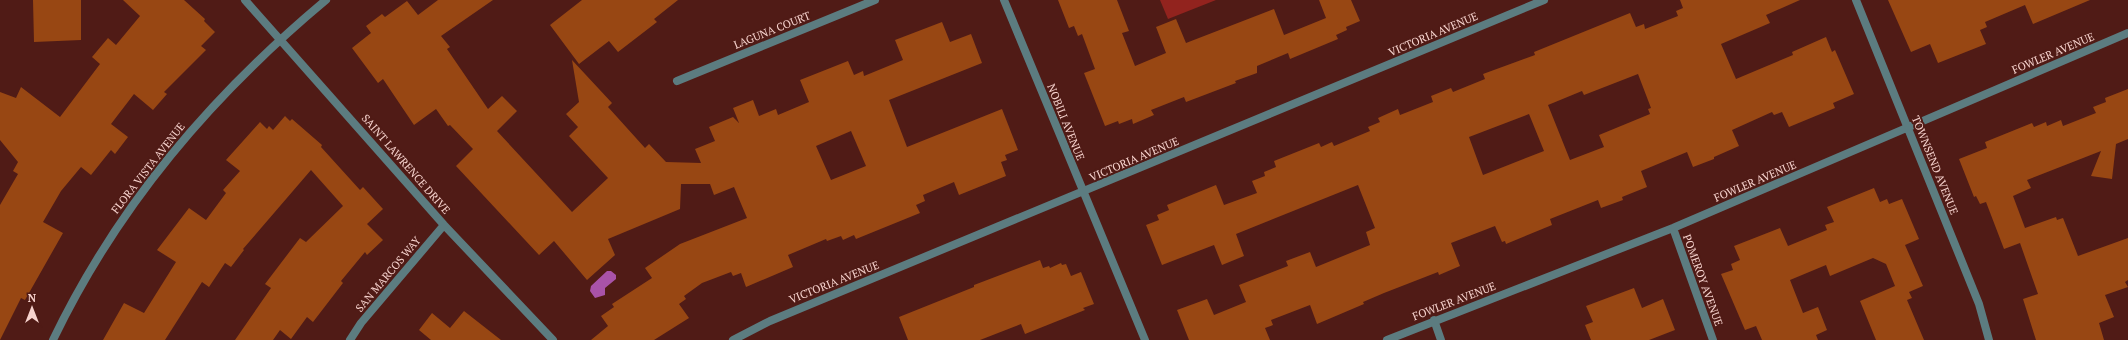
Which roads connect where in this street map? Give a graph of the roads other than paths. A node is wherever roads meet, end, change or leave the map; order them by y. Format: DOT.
graph roads {
  1 [pos="245,0"];
  2 [pos="326,0"];
  3 [pos="875,0"];
  4 [pos="1004,0"];
  5 [pos="1544,0"];
  6 [pos="1856,0"];
  7 [pos="2128,33"];
  8 [pos="281,39"];
  9 [pos="678,81"];
  10 [pos="1909,128"];
  11 [pos="1083,192"];
  12 [pos="444,225"];
  13 [pos="1673,228"];
  14 [pos="1434,320"];
  15 [pos="53,340"];
  16 [pos="350,340"];
  17 [pos="553,340"];
  18 [pos="733,340"];
  19 [pos="1145,340"];
  20 [pos="1387,340"];
  21 [pos="1441,340"];
  22 [pos="1713,340"];
  23 [pos="1989,340"];
  1 -- 8 [label="street, SAINT LAWRENCE DRIVE"];
  2 -- 8 [label="street, FLORA VISTA AVENUE"];
  3 -- 9 [label="street, LAGUNA COURT"];
  4 -- 11 [label="street, NOBILI AVENUE"];
  5 -- 11 [label="street, VICTORIA AVENUE"];
  6 -- 10 [label="street, TOWNSEND AVENUE"];
  7 -- 10 [label="street, FOWLER AVENUE"];
  8 -- 12 [label="street, SAINT LAWRENCE DRIVE"];
  8 -- 15 [label="street, FLORA VISTA AVENUE"];
  10 -- 13 [label="street, FOWLER AVENUE"];
  10 -- 23 [label="street, TOWNSEND AVENUE"];
  11 -- 18 [label="street, VICTORIA AVENUE"];
  11 -- 19 [label="street, NOBILI AVENUE"];
  12 -- 16 [label="street, SAN MARCOS WAY"];
  12 -- 17 [label="street, SAINT LAWRENCE DRIVE"];
  13 -- 14 [label="street, FOWLER AVENUE"];
  13 -- 22 [label="street, POMEROY AVENUE"];
  14 -- 20 [label="street, FOWLER AVENUE"];
  14 -- 21 [label="street"];
}
